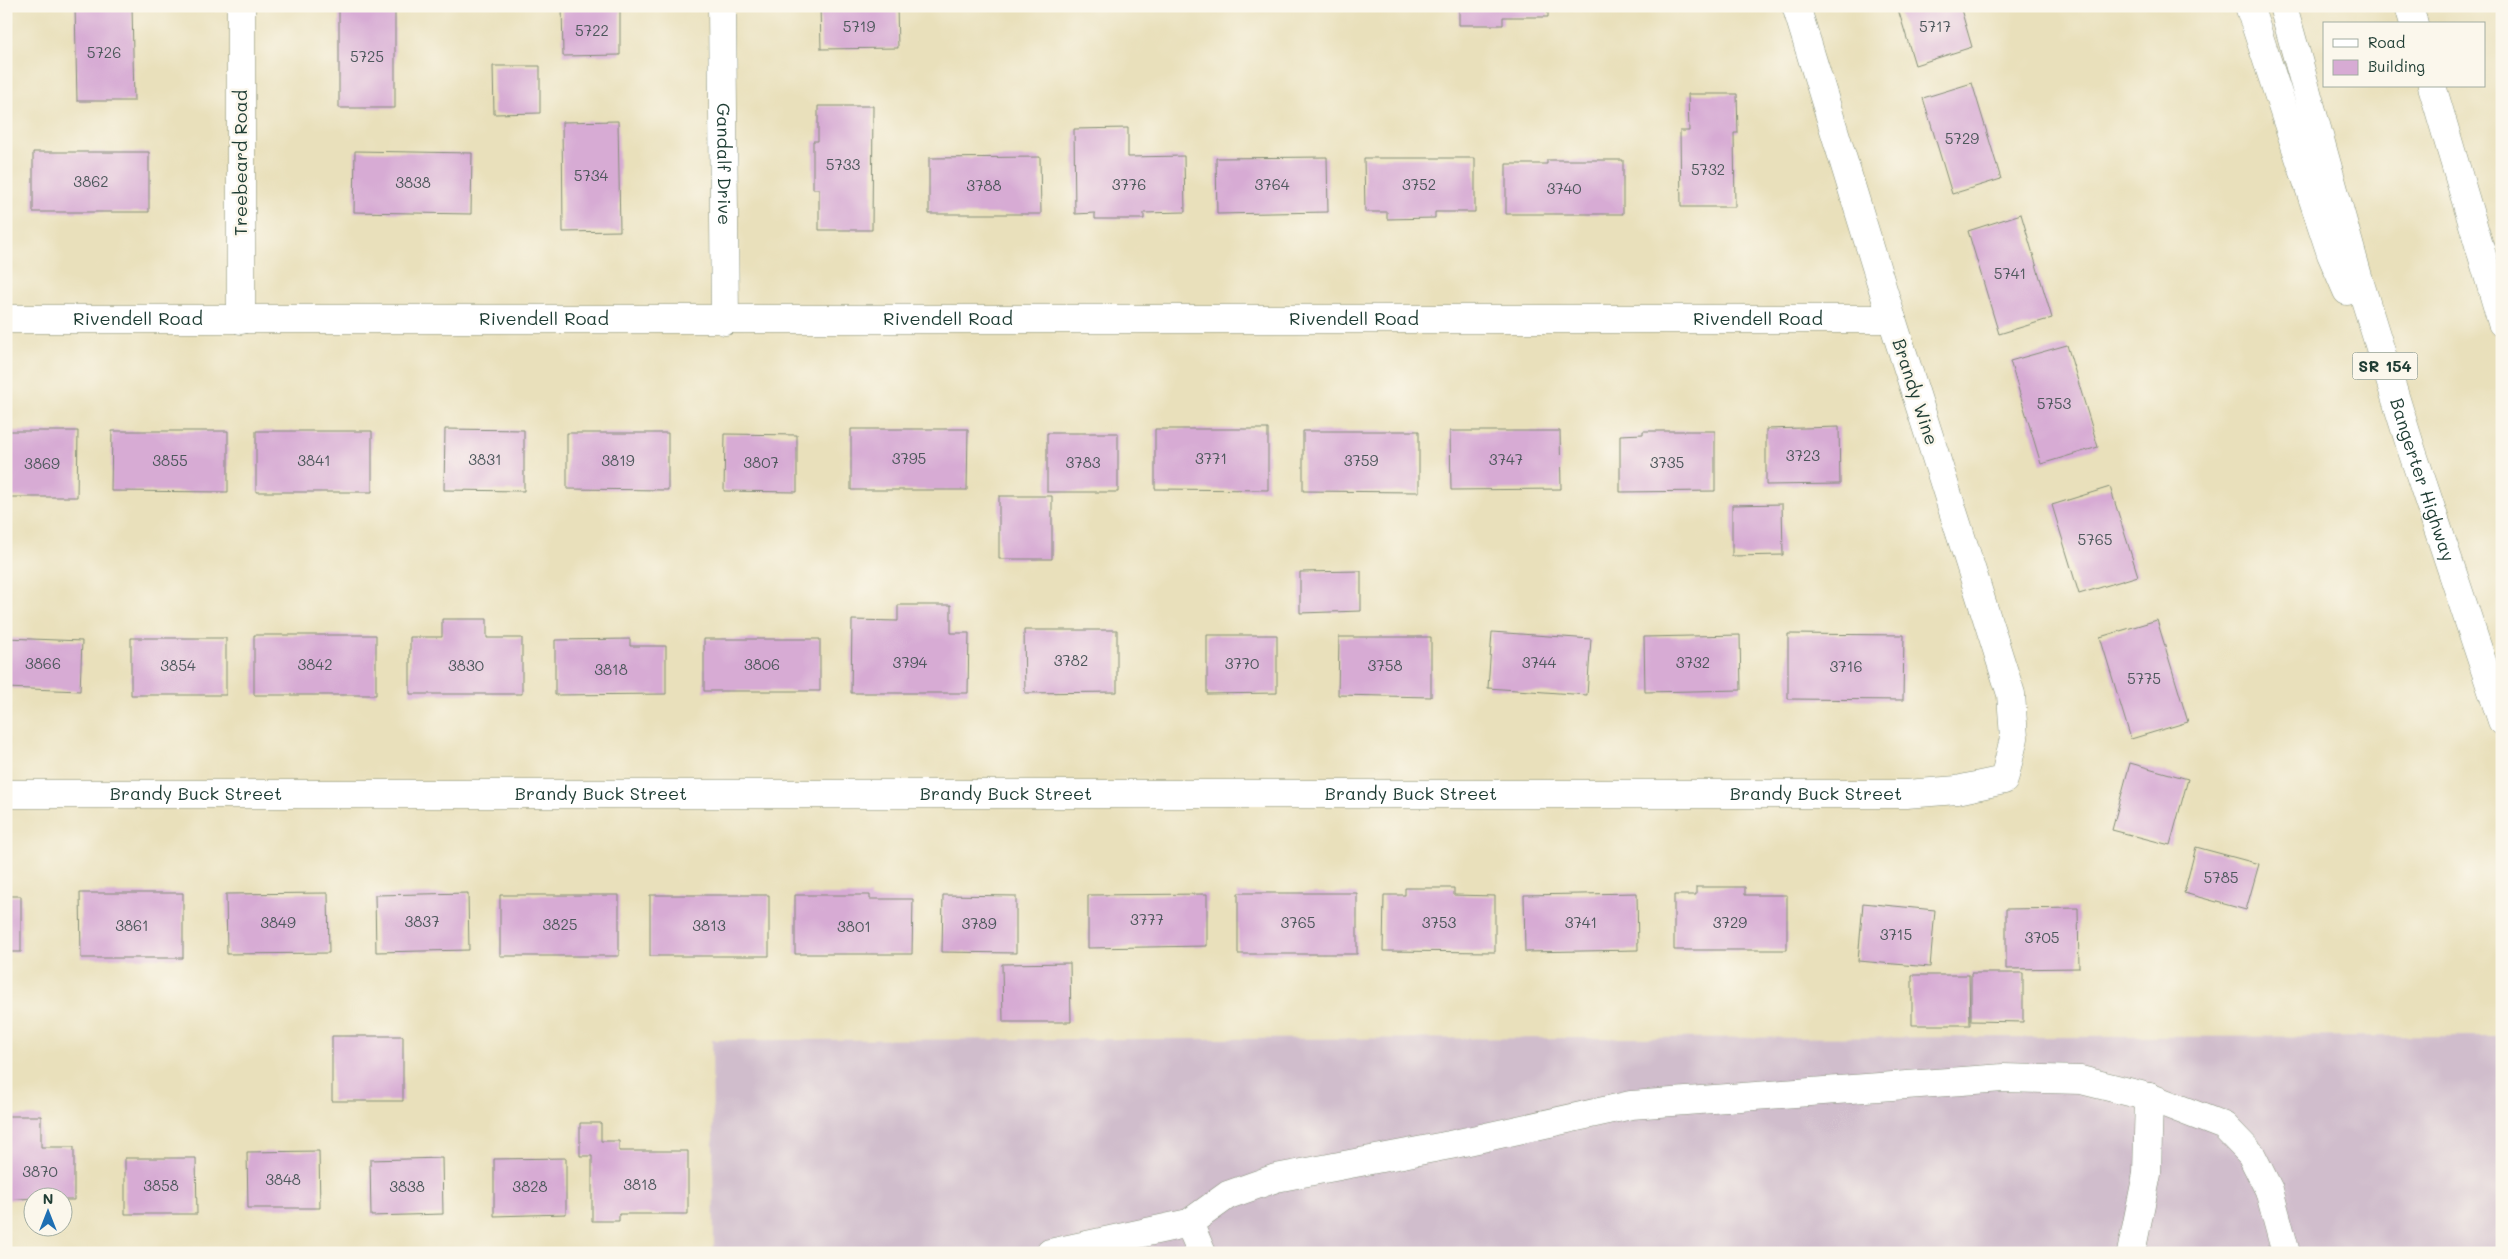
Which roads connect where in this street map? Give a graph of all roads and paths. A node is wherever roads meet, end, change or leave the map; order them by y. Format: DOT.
graph roads {
  1 [pos="241,6"];
  2 [pos="722,6"];
  3 [pos="1796,6"];
  4 [pos="2249,6"];
  5 [pos="2283,6"];
  6 [pos="2409,6"];
  7 [pos="2422,6"];
  8 [pos="2413,22"];
  9 [pos="2426,22"];
  10 [pos="2433,88"];
  11 [pos="2444,88"];
  12 [pos="2502,313"];
  13 [pos="6,320"];
  14 [pos="241,320"];
  15 [pos="1892,320"];
  16 [pos="725,321"];
  17 [pos="2502,323"];
  18 [pos="2410,445"];
  19 [pos="2502,722"];
  20 [pos="2004,780"];
  21 [pos="6,794"];
  22 [pos="2149,1097"];
  23 [pos="1189,1223"];
  24 [pos="1050,1253"];
  25 [pos="1202,1253"];
  26 [pos="2131,1253"];
  27 [pos="2286,1253"];
  1 -- 14 [label="main road, Treebeard Road"];
  2 -- 16 [label="main road, Gandalf Drive"];
  3 -- 15 [label="main road, Brandy Wine"];
  4 -- 18 [label="main road"];
  5 -- 18 [label="main road, Bangerter Highway / SR 154"];
  6 -- 8 [label="main road"];
  7 -- 9 [label="main road"];
  10 -- 17 [label="main road"];
  11 -- 12 [label="main road"];
  13 -- 14 [label="main road, Rivendell Road"];
  14 -- 16 [label="main road, Rivendell Road"];
  15 -- 16 [label="main road, Rivendell Road"];
  15 -- 20 [label="main road, Brandy Wine"];
  18 -- 19 [label="main road, Bangerter Highway / SR 154"];
  20 -- 21 [label="main road, Brandy Buck Street"];
  22 -- 23 [label="main road"];
  22 -- 26 [label="main road"];
  22 -- 27 [label="main road"];
  23 -- 24 [label="main road"];
  23 -- 25 [label="main road"];
}
